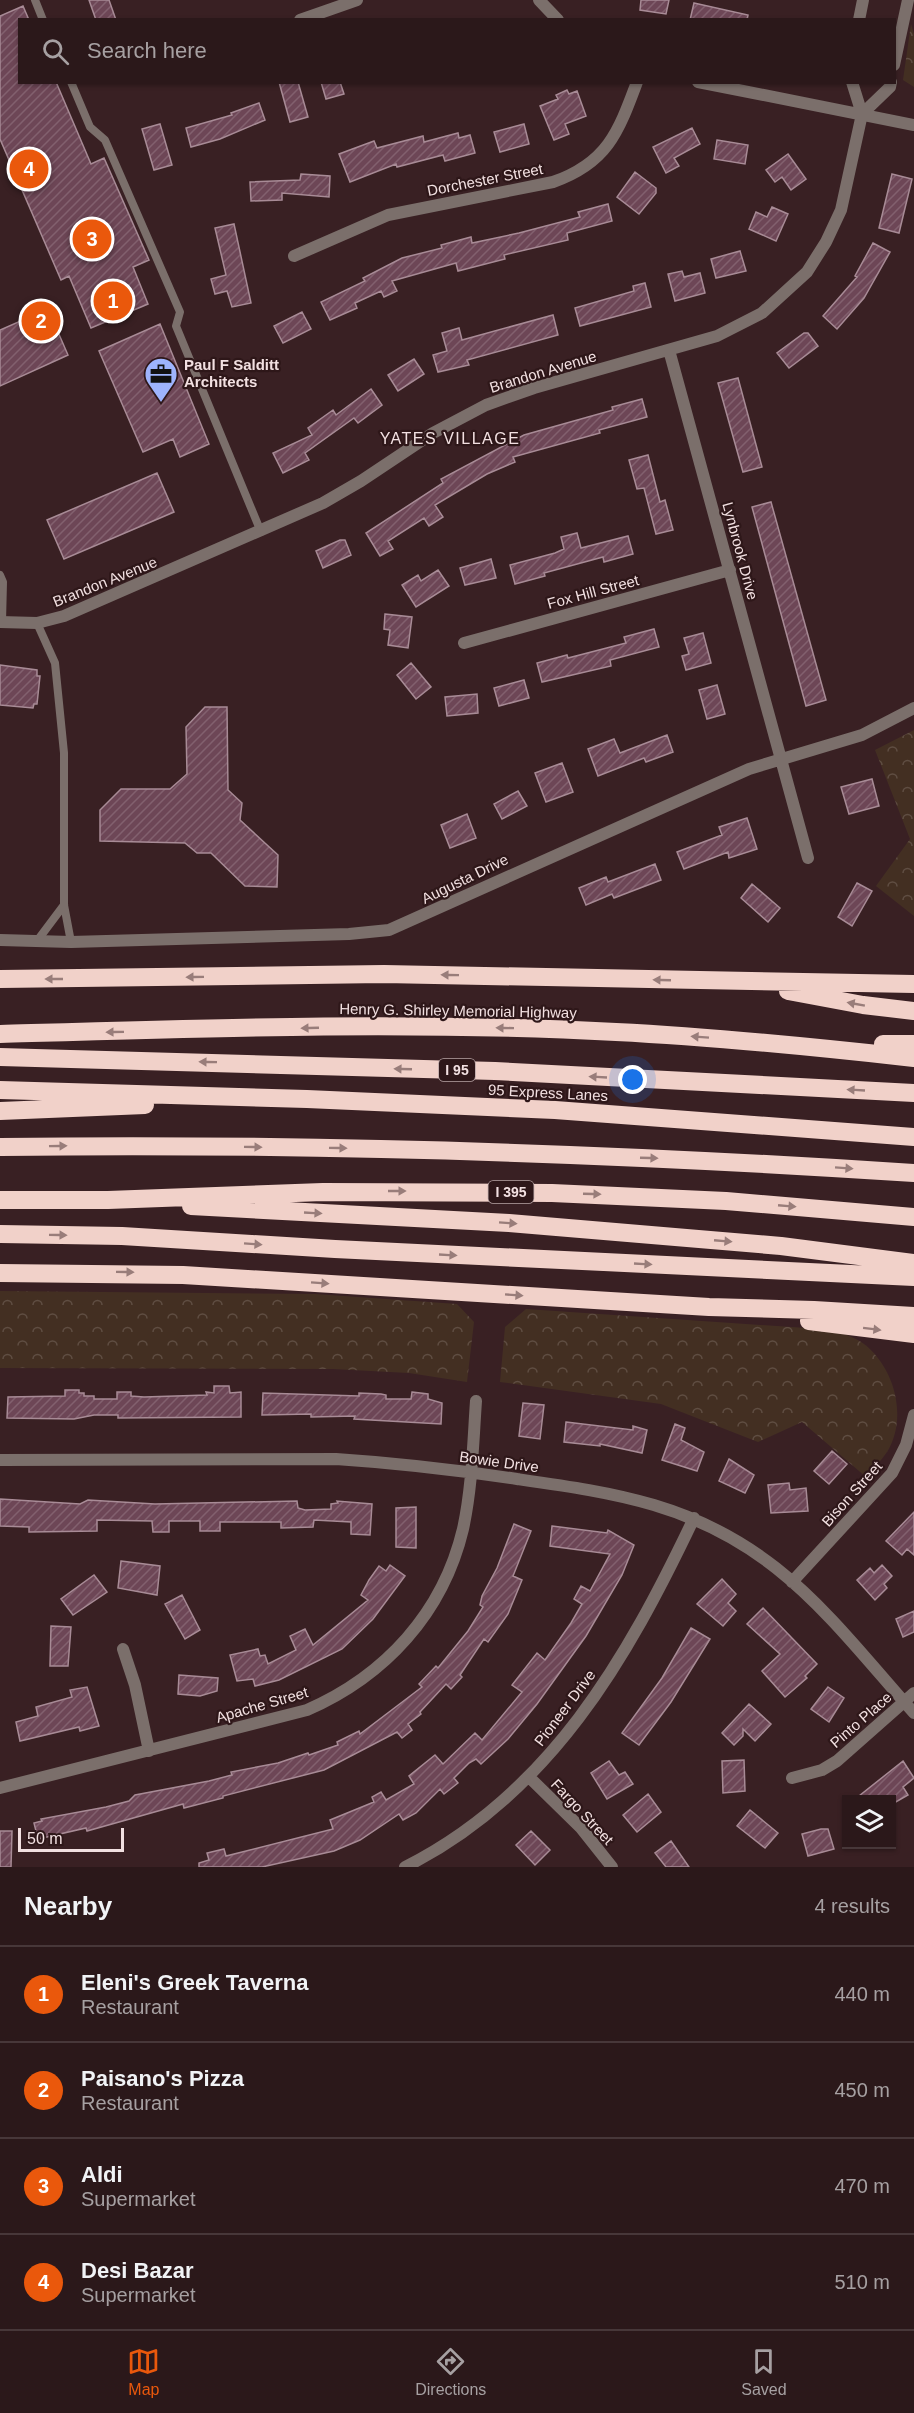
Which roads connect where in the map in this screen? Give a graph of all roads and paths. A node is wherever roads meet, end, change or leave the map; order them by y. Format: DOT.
graph roads {
  1 [pos="34,0"];
  2 [pos="357,0"];
  3 [pos="540,0"];
  4 [pos="863,0"];
  5 [pos="908,0"];
  6 [pos="42,18"];
  7 [pos="306,18"];
  8 [pos="556,18"];
  9 [pos="859,18"];
  10 [pos="896,56"];
  11 [pos="72,84"];
  12 [pos="636,84"];
  13 [pos="708,84"];
  14 [pos="853,84"];
  15 [pos="891,84"];
  16 [pos="862,114"];
  17 [pos="914,125"];
  18 [pos="294,256"];
  19 [pos="669,350"];
  20 [pos="261,532"];
  21 [pos="730,570"];
  22 [pos="0,575"];
  23 [pos="1,622"];
  24 [pos="37,623"];
  25 [pos="464,643"];
  26 [pos="914,708"];
  27 [pos="781,759"];
  28 [pos="808,858"];
  29 [pos="64,905"];
  30 [pos="0,940"];
  31 [pos="37,941"];
  32 [pos="71,942"];
  33 [pos="0,979"];
  34 [pos="741,982"];
  35 [pos="914,982"];
  36 [pos="914,1011"];
  37 [pos="0,1034"];
  38 [pos="758,1041"];
  39 [pos="914,1044"];
  40 [pos="0,1057"];
  41 [pos="914,1058"];
  42 [pos="0,1090"];
  43 [pos="914,1093"];
  44 [pos="307,1099"];
  45 [pos="0,1111"];
  46 [pos="914,1137"];
  47 [pos="0,1147"];
  48 [pos="914,1173"];
  49 [pos="0,1200"];
  50 [pos="108,1200"];
  51 [pos="914,1217"];
  52 [pos="0,1234"];
  53 [pos="914,1263"];
  54 [pos="0,1273"];
  55 [pos="914,1277"];
  56 [pos="710,1307"];
  57 [pos="914,1316"];
  58 [pos="914,1334"];
  59 [pos="476,1401"];
  60 [pos="914,1414"];
  61 [pos="0,1460"];
  62 [pos="471,1473"];
  63 [pos="694,1518"];
  64 [pos="792,1582"];
  65 [pos="123,1649"];
  66 [pos="914,1693"];
  67 [pos="904,1702"];
  68 [pos="914,1713"];
  69 [pos="149,1751"];
  70 [pos="530,1778"];
  71 [pos="792,1778"];
  72 [pos="0,1788"];
  73 [pos="406,1867"];
  74 [pos="612,1867"];
  1 -- 6 [label="lane"];
  2 -- 7 [label="street"];
  3 -- 8 [label="street"];
  4 -- 9 [label="street"];
  5 -- 10 [label="street"];
  11 -- 20 [label="lane"];
  12 -- 18 [label="street, Dorchester Street"];
  13 -- 16 [label="street"];
  14 -- 16 [label="street"];
  15 -- 16 [label="street"];
  16 -- 17 [label="street"];
  16 -- 19 [label="street, Brandon Avenue"];
  19 -- 20 [label="street, Brandon Avenue"];
  19 -- 21 [label="street, Lynbrook Drive"];
  20 -- 24 [label="street, Brandon Avenue"];
  21 -- 25 [label="street, Fox Hill Street"];
  21 -- 27 [label="street, Lynbrook Drive"];
  22 -- 23 [label="lane"];
  23 -- 24 [label="street, Brandon Avenue"];
  24 -- 29 [label="lane"];
  26 -- 27 [label="street, Augusta Drive"];
  27 -- 28 [label="street, Lynbrook Drive"];
  27 -- 32 [label="street, Augusta Drive"];
  29 -- 31 [label="lane"];
  29 -- 32 [label="lane"];
  30 -- 31 [label="street, Augusta Drive"];
  31 -- 32 [label="street, Augusta Drive"];
  34 -- 33 [label="highway, one-way"];
  34 -- 35 [label="highway"];
  36 -- 34 [label="highway, one-way"];
  38 -- 37 [label="highway, Henry G. Shirley Memorial Highway, one-way"];
  38 -- 39 [label="highway"];
  38 -- 41 [label="highway, Henry G. Shirley Memorial Highway"];
  43 -- 40 [label="highway, I 95, one-way"];
  42 -- 44 [label="highway, 95 Express Lanes"];
  44 -- 45 [label="highway"];
  44 -- 46 [label="highway, 95 Express Lanes"];
  47 -- 48 [label="highway, one-way"];
  49 -- 50 [label="highway, I 395"];
  50 -- 51 [label="highway, I 395, one-way"];
  50 -- 53 [label="highway, one-way"];
  52 -- 55 [label="highway, one-way"];
  54 -- 56 [label="highway, one-way"];
  56 -- 57 [label="highway"];
  56 -- 58 [label="highway, one-way"];
  59 -- 62 [label="street, Apache Street"];
  60 -- 64 [label="street, Bison Street"];
  61 -- 62 [label="street, Bowie Drive"];
  62 -- 63 [label="street, Bowie Drive"];
  62 -- 69 [label="street, Apache Street"];
  63 -- 64 [label="street, Bowie Drive"];
  63 -- 70 [label="street, Pioneer Drive"];
  64 -- 67 [label="street, Bowie Drive"];
  65 -- 69 [label="street"];
  66 -- 67 [label="street, Pinto Place"];
  67 -- 68 [label="street, Bowie Drive"];
  67 -- 71 [label="street, Pinto Place"];
  69 -- 72 [label="street, Apache Street"];
  70 -- 73 [label="street, Pioneer Drive"];
  70 -- 74 [label="street, Fargo Street"];
}
